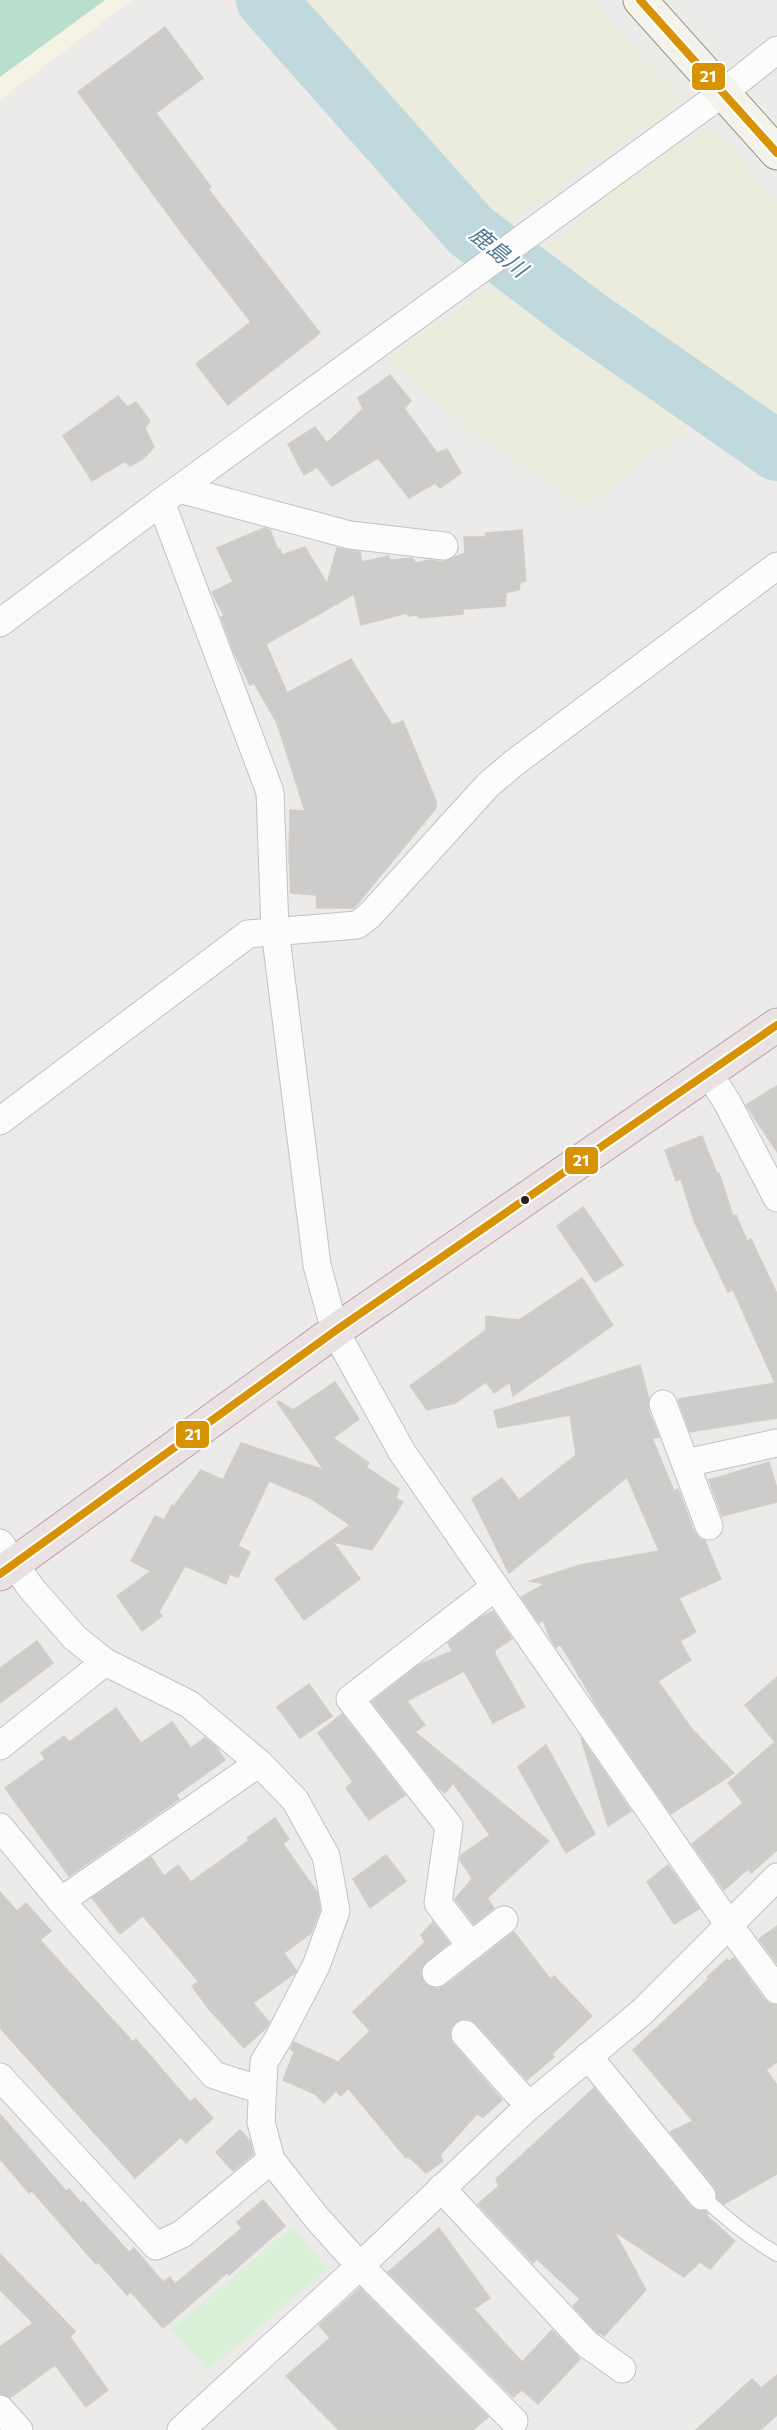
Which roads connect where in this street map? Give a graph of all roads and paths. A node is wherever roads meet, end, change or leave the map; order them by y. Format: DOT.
graph roads {
  1 [pos="640,0"];
  2 [pos="777,50"];
  3 [pos="724,93"];
  4 [pos="777,153"];
  5 [pos="170,496"];
  6 [pos="444,546"];
  7 [pos="777,566"];
  8 [pos="0,623"];
  9 [pos="275,930"];
  10 [pos="777,1025"];
  11 [pos="708,1072"];
  12 [pos="0,1121"];
  13 [pos="777,1198"];
  14 [pos="335,1331"];
  15 [pos="663,1404"];
  16 [pos="777,1443"];
  17 [pos="686,1463"];
  18 [pos="709,1526"];
  19 [pos="5,1560"];
  20 [pos="495,1587"];
  21 [pos="105,1662"];
  22 [pos="0,1746"];
  23 [pos="259,1762"];
  24 [pos="0,1827"];
  25 [pos="777,1877"];
  26 [pos="61,1900"];
  27 [pos="504,1920"];
  28 [pos="729,1925"];
  29 [pos="471,1946"];
  30 [pos="436,1973"];
  31 [pos="777,1989"];
  32 [pos="465,2034"];
  33 [pos="588,2056"];
  34 [pos="0,2077"];
  35 [pos="261,2090"];
  36 [pos="529,2106"];
  37 [pos="271,2160"];
  38 [pos="441,2188"];
  39 [pos="702,2196"];
  40 [pos="777,2254"];
  41 [pos="360,2266"];
  42 [pos="622,2369"];
  43 [pos="0,2409"];
  44 [pos="514,2421"];
  45 [pos="19,2430"];
  46 [pos="181,2430"];
  1 -- 3 [label="street"];
  2 -- 3 [label="street"];
  3 -- 4 [label="street"];
  3 -- 5 [label="street"];
  5 -- 6 [label="street"];
  5 -- 8 [label="street"];
  5 -- 9 [label="street"];
  7 -- 9 [label="street"];
  9 -- 12 [label="street"];
  9 -- 14 [label="street"];
  10 -- 11 [label="highway"];
  11 -- 13 [label="street"];
  11 -- 14 [label="highway"];
  14 -- 19 [label="highway"];
  14 -- 20 [label="street"];
  15 -- 17 [label="street"];
  16 -- 17 [label="street"];
  17 -- 18 [label="street"];
  19 -- 21 [label="street"];
  20 -- 28 [label="street"];
  20 -- 29 [label="street"];
  21 -- 22 [label="street"];
  21 -- 23 [label="street"];
  23 -- 26 [label="street"];
  23 -- 35 [label="street"];
  24 -- 26 [label="street"];
  25 -- 28 [label="street"];
  26 -- 35 [label="street"];
  27 -- 29 [label="street"];
  28 -- 31 [label="street"];
  28 -- 33 [label="street"];
  29 -- 30 [label="street"];
  32 -- 36 [label="street"];
  33 -- 36 [label="street"];
  33 -- 39 [label="street"];
  34 -- 37 [label="street"];
  35 -- 37 [label="street"];
  36 -- 38 [label="street"];
  37 -- 41 [label="street"];
  38 -- 41 [label="street"];
  38 -- 42 [label="street"];
  39 -- 40 [label="lane"];
  41 -- 44 [label="street"];
  41 -- 46 [label="street"];
  43 -- 45 [label="street"];
}
